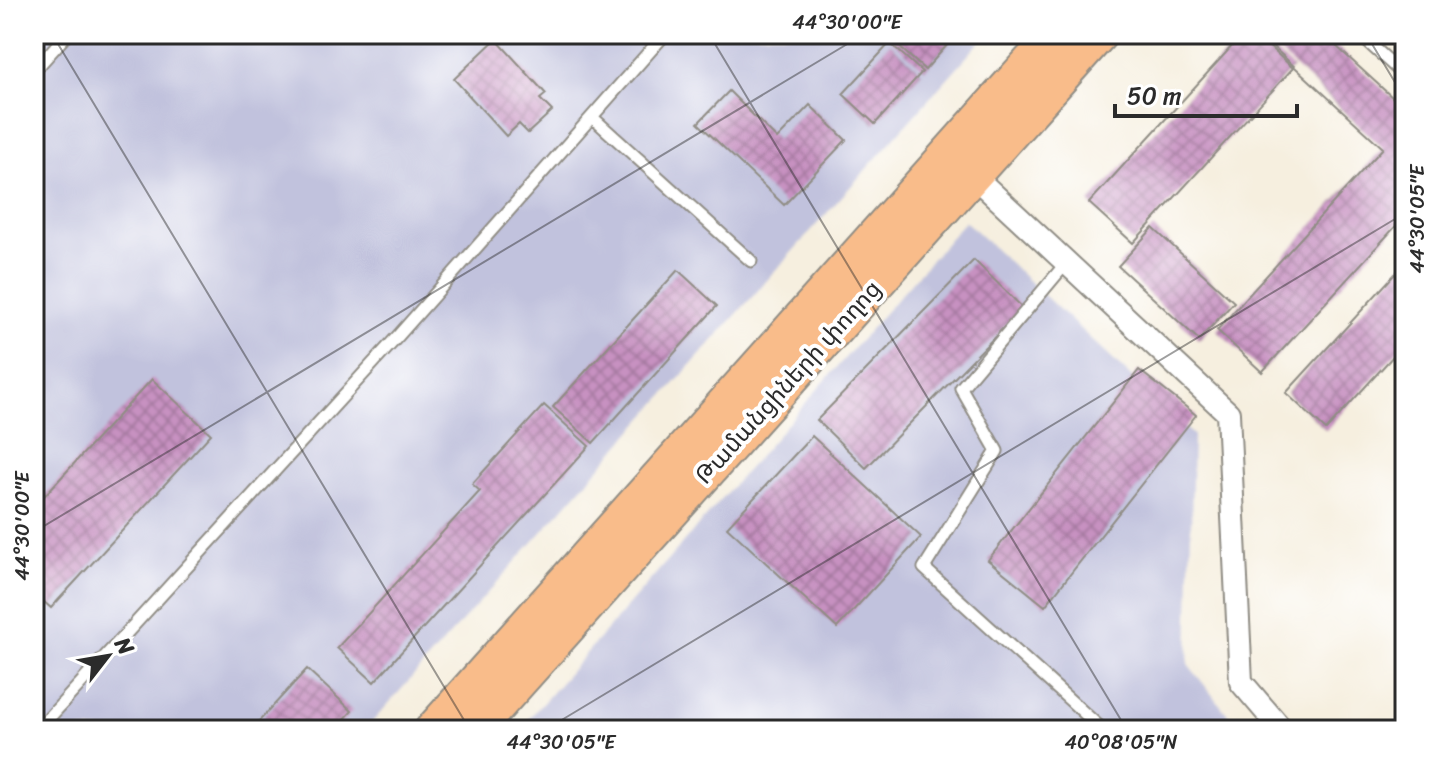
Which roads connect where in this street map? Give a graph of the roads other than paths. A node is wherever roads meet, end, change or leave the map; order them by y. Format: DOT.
graph roads {
  1 [pos="67,34"];
  2 [pos="665,34"];
  3 [pos="1055,34"];
  4 [pos="1100,34"];
  5 [pos="1359,34"];
  6 [pos="34,71"];
  7 [pos="1405,76"];
  8 [pos="592,117"];
  9 [pos="961,164"];
  10 [pos="751,261"];
  11 [pos="1067,262"];
  12 [pos="38,730"];
  13 [pos="432,730"];
  14 [pos="476,730"];
  15 [pos="1103,730"];
  16 [pos="1282,730"];
  1 -- 6 [label="lane"];
  2 -- 8 [label="lane"];
  3 -- 9 [label="main road, Թամանցիների փողոց"];
  4 -- 9 [label="main road, Թամանցիների փողոց"];
  5 -- 7 [label="lane"];
  8 -- 10 [label="lane"];
  8 -- 12 [label="lane"];
  9 -- 11 [label="street"];
  9 -- 13 [label="main road, Թամանցիների փողոց"];
  9 -- 14 [label="main road, Թամանցիների փողոց"];
  11 -- 15 [label="lane"];
  11 -- 16 [label="street"];
}
